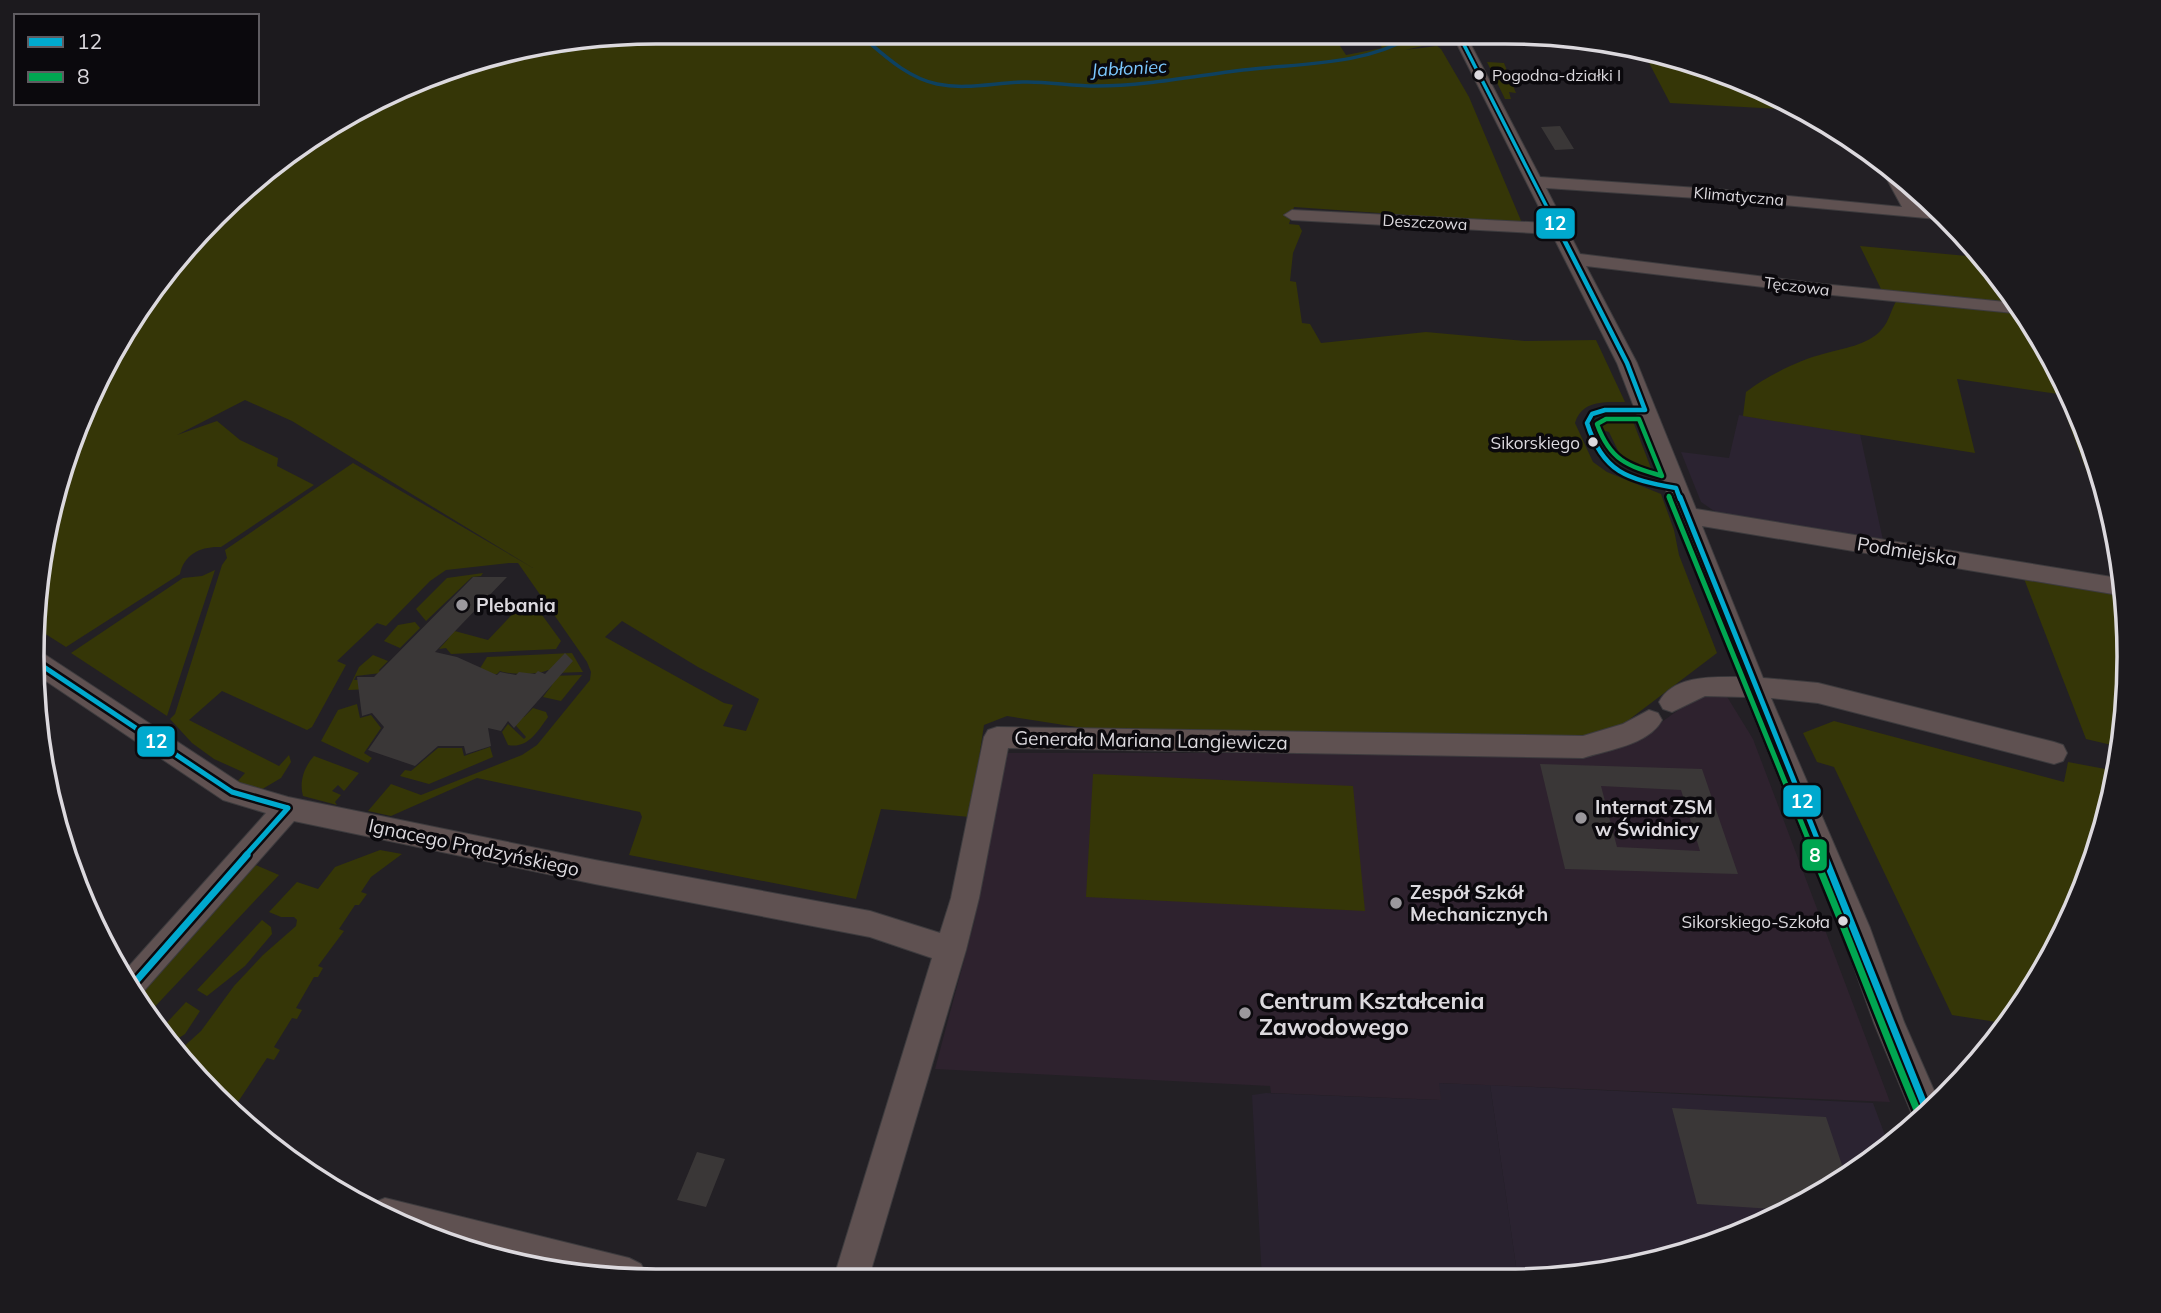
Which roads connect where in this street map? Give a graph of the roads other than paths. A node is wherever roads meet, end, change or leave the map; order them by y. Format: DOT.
graph roads {
  1 [pos="1463,44"];
  2 [pos="1535,183"];
  3 [pos="1901,189"];
  4 [pos="1914,213"];
  5 [pos="1929,214"];
  6 [pos="1292,215"];
  7 [pos="1559,229"];
  8 [pos="1578,259"];
  9 [pos="2008,308"];
  10 [pos="1689,516"];
  11 [pos="2113,586"];
  12 [pos="44,667"];
  13 [pos="1755,688"];
  14 [pos="1672,702"];
  15 [pos="1648,720"];
  16 [pos="2054,753"];
  17 [pos="288,808"];
  18 [pos="951,950"];
  19 [pos="137,980"];
  20 [pos="1924,1103"];
  21 [pos="433,1227"];
  22 [pos="584,1265"];
  23 [pos="853,1269"];
  1 -- 2 [label="street"];
  2 -- 4 [label="street, Klimatyczna"];
  2 -- 7 [label="street"];
  3 -- 4 [label="street"];
  4 -- 5 [label="street, Klimatyczna"];
  6 -- 7 [label="street, Deszczowa"];
  7 -- 8 [label="street"];
  8 -- 9 [label="street, Tęczowa"];
  8 -- 10 [label="street"];
  10 -- 11 [label="street, Podmiejska"];
  10 -- 13 [label="street"];
  12 -- 17 [label="street, Ignacego Prądzyńskiego"];
  13 -- 14 [label="street"];
  13 -- 16 [label="street"];
  13 -- 20 [label="street"];
  15 -- 18 [label="street, Generała Mariana Langiewicza"];
  17 -- 18 [label="street, Ignacego Prądzyńskiego"];
  17 -- 19 [label="street"];
  18 -- 23 [label="street, Generała Mariana Langiewicza"];
  21 -- 22 [label="street"];
}
